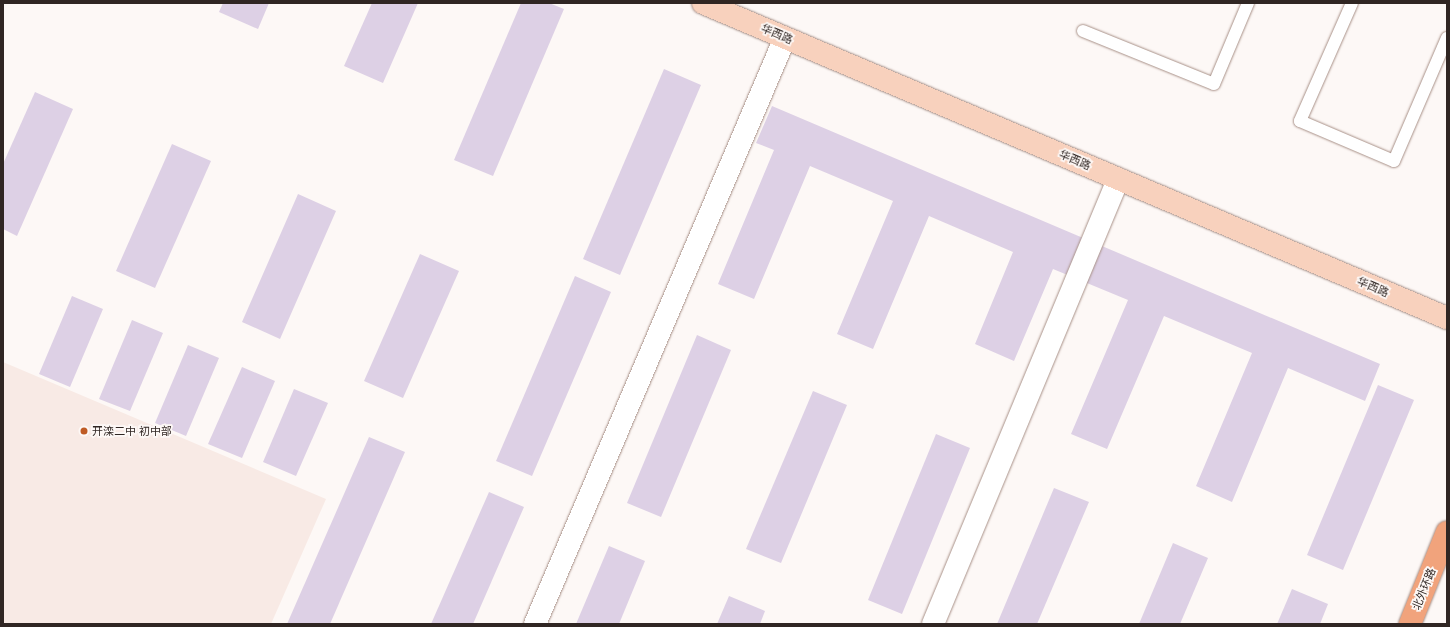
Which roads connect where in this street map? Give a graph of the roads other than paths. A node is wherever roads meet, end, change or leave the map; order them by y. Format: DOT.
graph roads {
  1 [pos="1248,3"];
  2 [pos="1352,3"];
  3 [pos="708,4"];
  4 [pos="1083,31"];
  5 [pos="785,38"];
  6 [pos="1447,38"];
  7 [pos="1118,179"];
  8 [pos="1447,318"];
  9 [pos="1447,532"];
  10 [pos="535,624"];
  11 [pos="933,624"];
  12 [pos="1410,624"];
  1 -- 4 [label="lane"];
  2 -- 6 [label="lane"];
  3 -- 5 [label="street, 华西路"];
  5 -- 7 [label="street, 华西路"];
  5 -- 10 [label="street"];
  7 -- 8 [label="street, 华西路"];
  7 -- 11 [label="street"];
  9 -- 12 [label="main road, 北外环路"];
}
